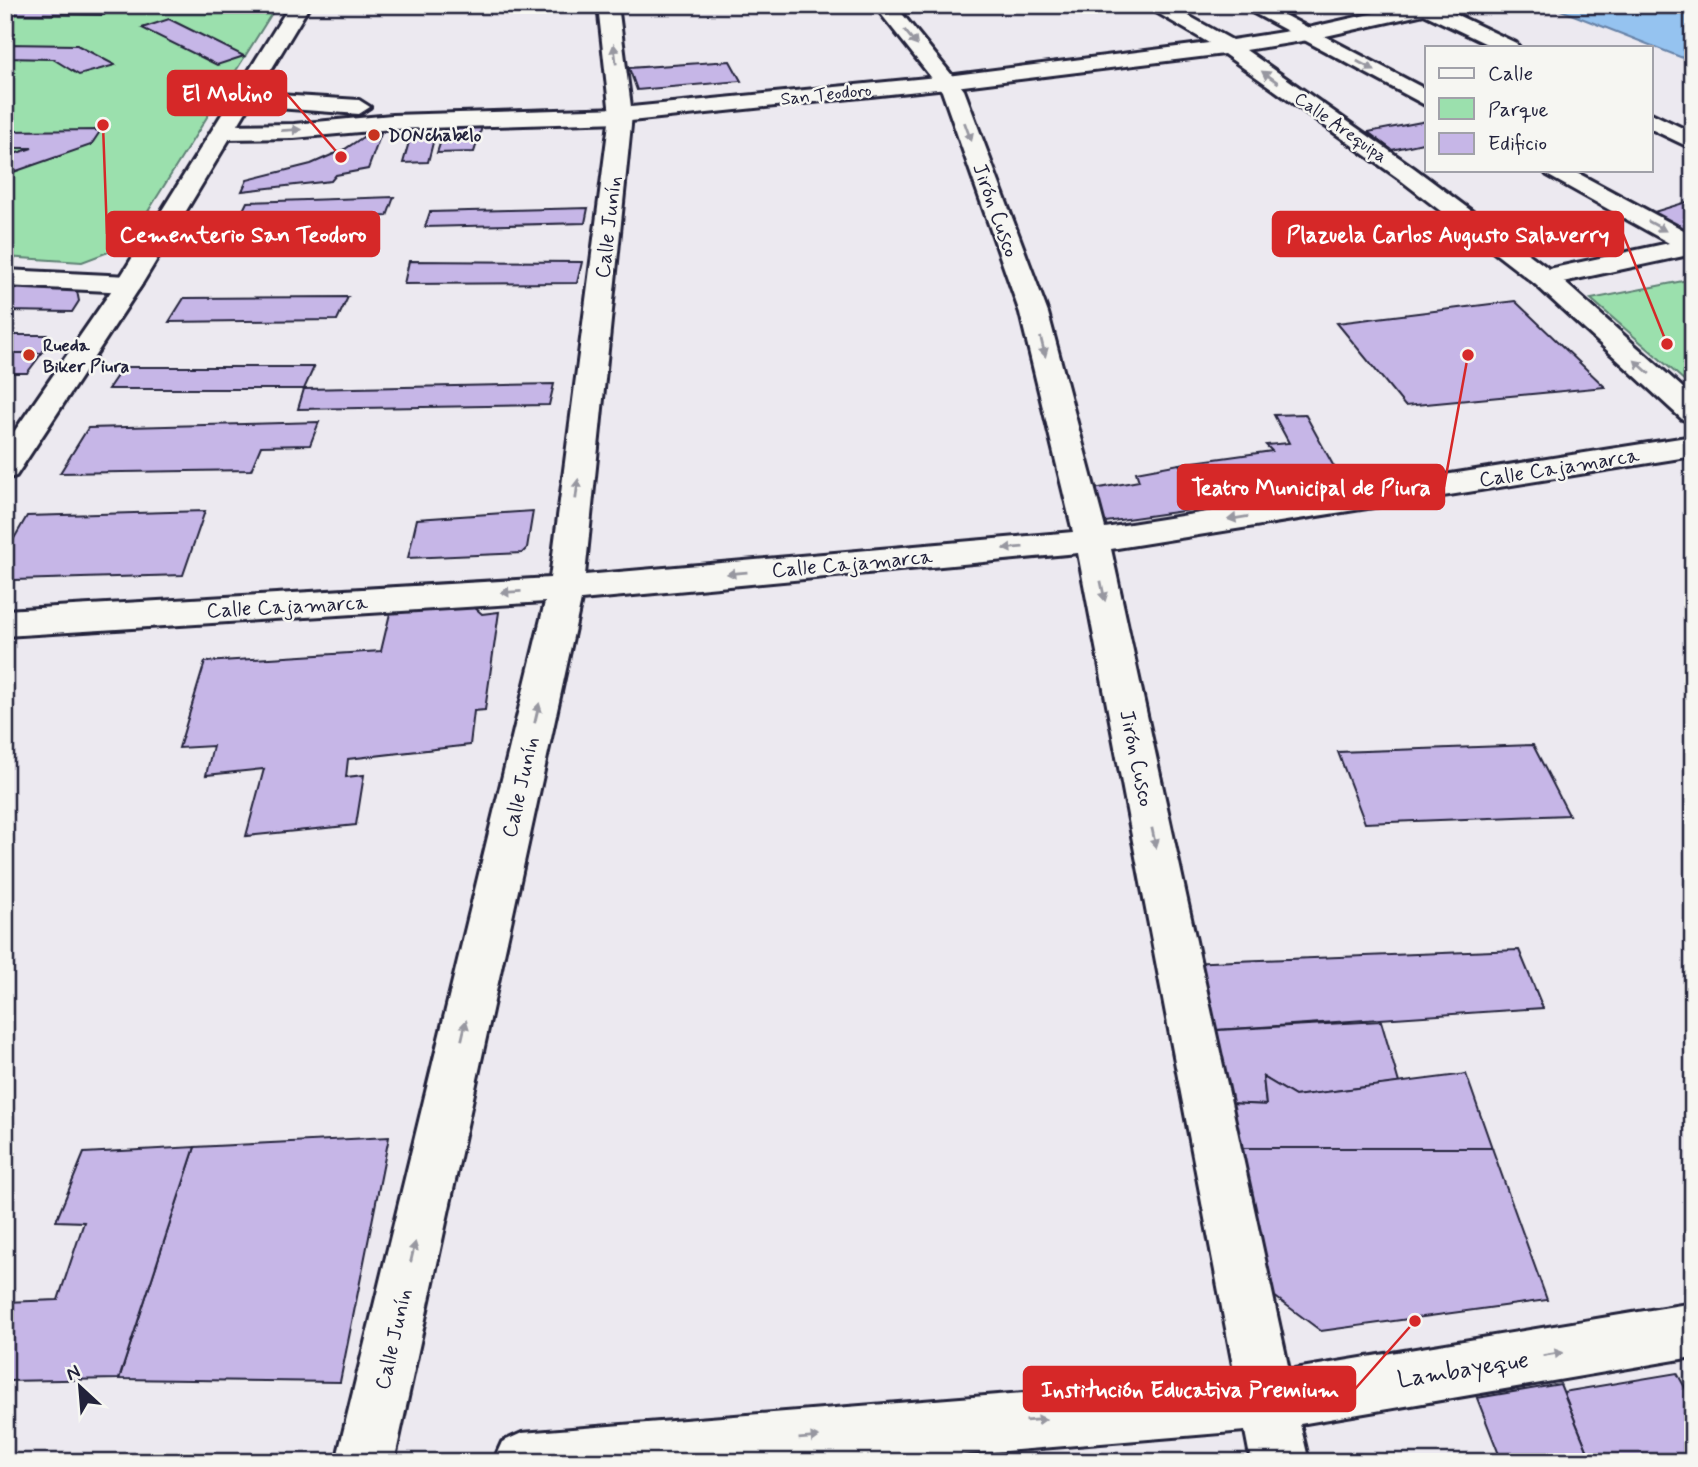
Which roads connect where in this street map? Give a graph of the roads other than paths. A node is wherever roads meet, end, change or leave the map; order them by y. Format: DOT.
graph roads {
  1 [pos="300,5"];
  2 [pos="608,5"];
  3 [pos="884,5"];
  4 [pos="1154,5"];
  5 [pos="1248,5"];
  6 [pos="1366,5"];
  7 [pos="1423,7"];
  8 [pos="1284,23"];
  9 [pos="1308,34"];
  10 [pos="1219,41"];
  11 [pos="1507,46"];
  12 [pos="943,77"];
  13 [pos="1425,98"];
  14 [pos="244,100"];
  15 [pos="621,109"];
  16 [pos="1652,121"];
  17 [pos="222,132"];
  18 [pos="1693,142"];
  19 [pos="1559,172"];
  20 [pos="1693,246"];
  21 [pos="5,278"];
  22 [pos="1544,278"];
  23 [pos="129,284"];
  24 [pos="1693,413"];
  25 [pos="1693,446"];
  26 [pos="5,468"];
  27 [pos="1092,541"];
  28 [pos="566,589"];
  29 [pos="5,623"];
  30 [pos="1693,1330"];
  31 [pos="1270,1401"];
  32 [pos="365,1462"];
  33 [pos="522,1462"];
  34 [pos="1280,1462"];
  1 -- 14 [label="street"];
  15 -- 2 [label="street, Calle Junín, one-way"];
  3 -- 12 [label="street, Jirón Cusco, one-way"];
  4 -- 10 [label="street, Calle Arequipa"];
  5 -- 8 [label="street"];
  6 -- 8 [label="street, San Teodoro"];
  7 -- 9 [label="street, San Teodoro"];
  7 -- 11 [label="street"];
  8 -- 9 [label="street"];
  8 -- 10 [label="street, San Teodoro"];
  9 -- 10 [label="street, San Teodoro"];
  9 -- 13 [label="street, one-way"];
  10 -- 12 [label="street, San Teodoro"];
  22 -- 10 [label="street, Calle Arequipa, one-way"];
  12 -- 15 [label="street, San Teodoro"];
  12 -- 27 [label="street, Jirón Cusco, one-way"];
  14 -- 15 [label="street, San Teodoro"];
  14 -- 17 [label="street"];
  17 -- 15 [label="street, San Teodoro, one-way"];
  28 -- 15 [label="street, Calle Junín, one-way"];
  16 -- 18 [label="street"];
  17 -- 23 [label="street"];
  19 -- 20 [label="street, one-way"];
  20 -- 22 [label="street"];
  21 -- 23 [label="street"];
  24 -- 22 [label="street, Calle Arequipa, one-way"];
  23 -- 26 [label="street"];
  25 -- 27 [label="street, Calle Cajamarca, one-way"];
  27 -- 28 [label="street, Calle Cajamarca, one-way"];
  27 -- 31 [label="street, Jirón Cusco, one-way"];
  28 -- 29 [label="street, Calle Cajamarca, one-way"];
  32 -- 28 [label="street, Calle Junín, one-way"];
  31 -- 30 [label="street, Lambayeque, one-way"];
  33 -- 31 [label="street, Lambayeque, one-way"];
  31 -- 34 [label="street, Jirón Cusco"];
}
